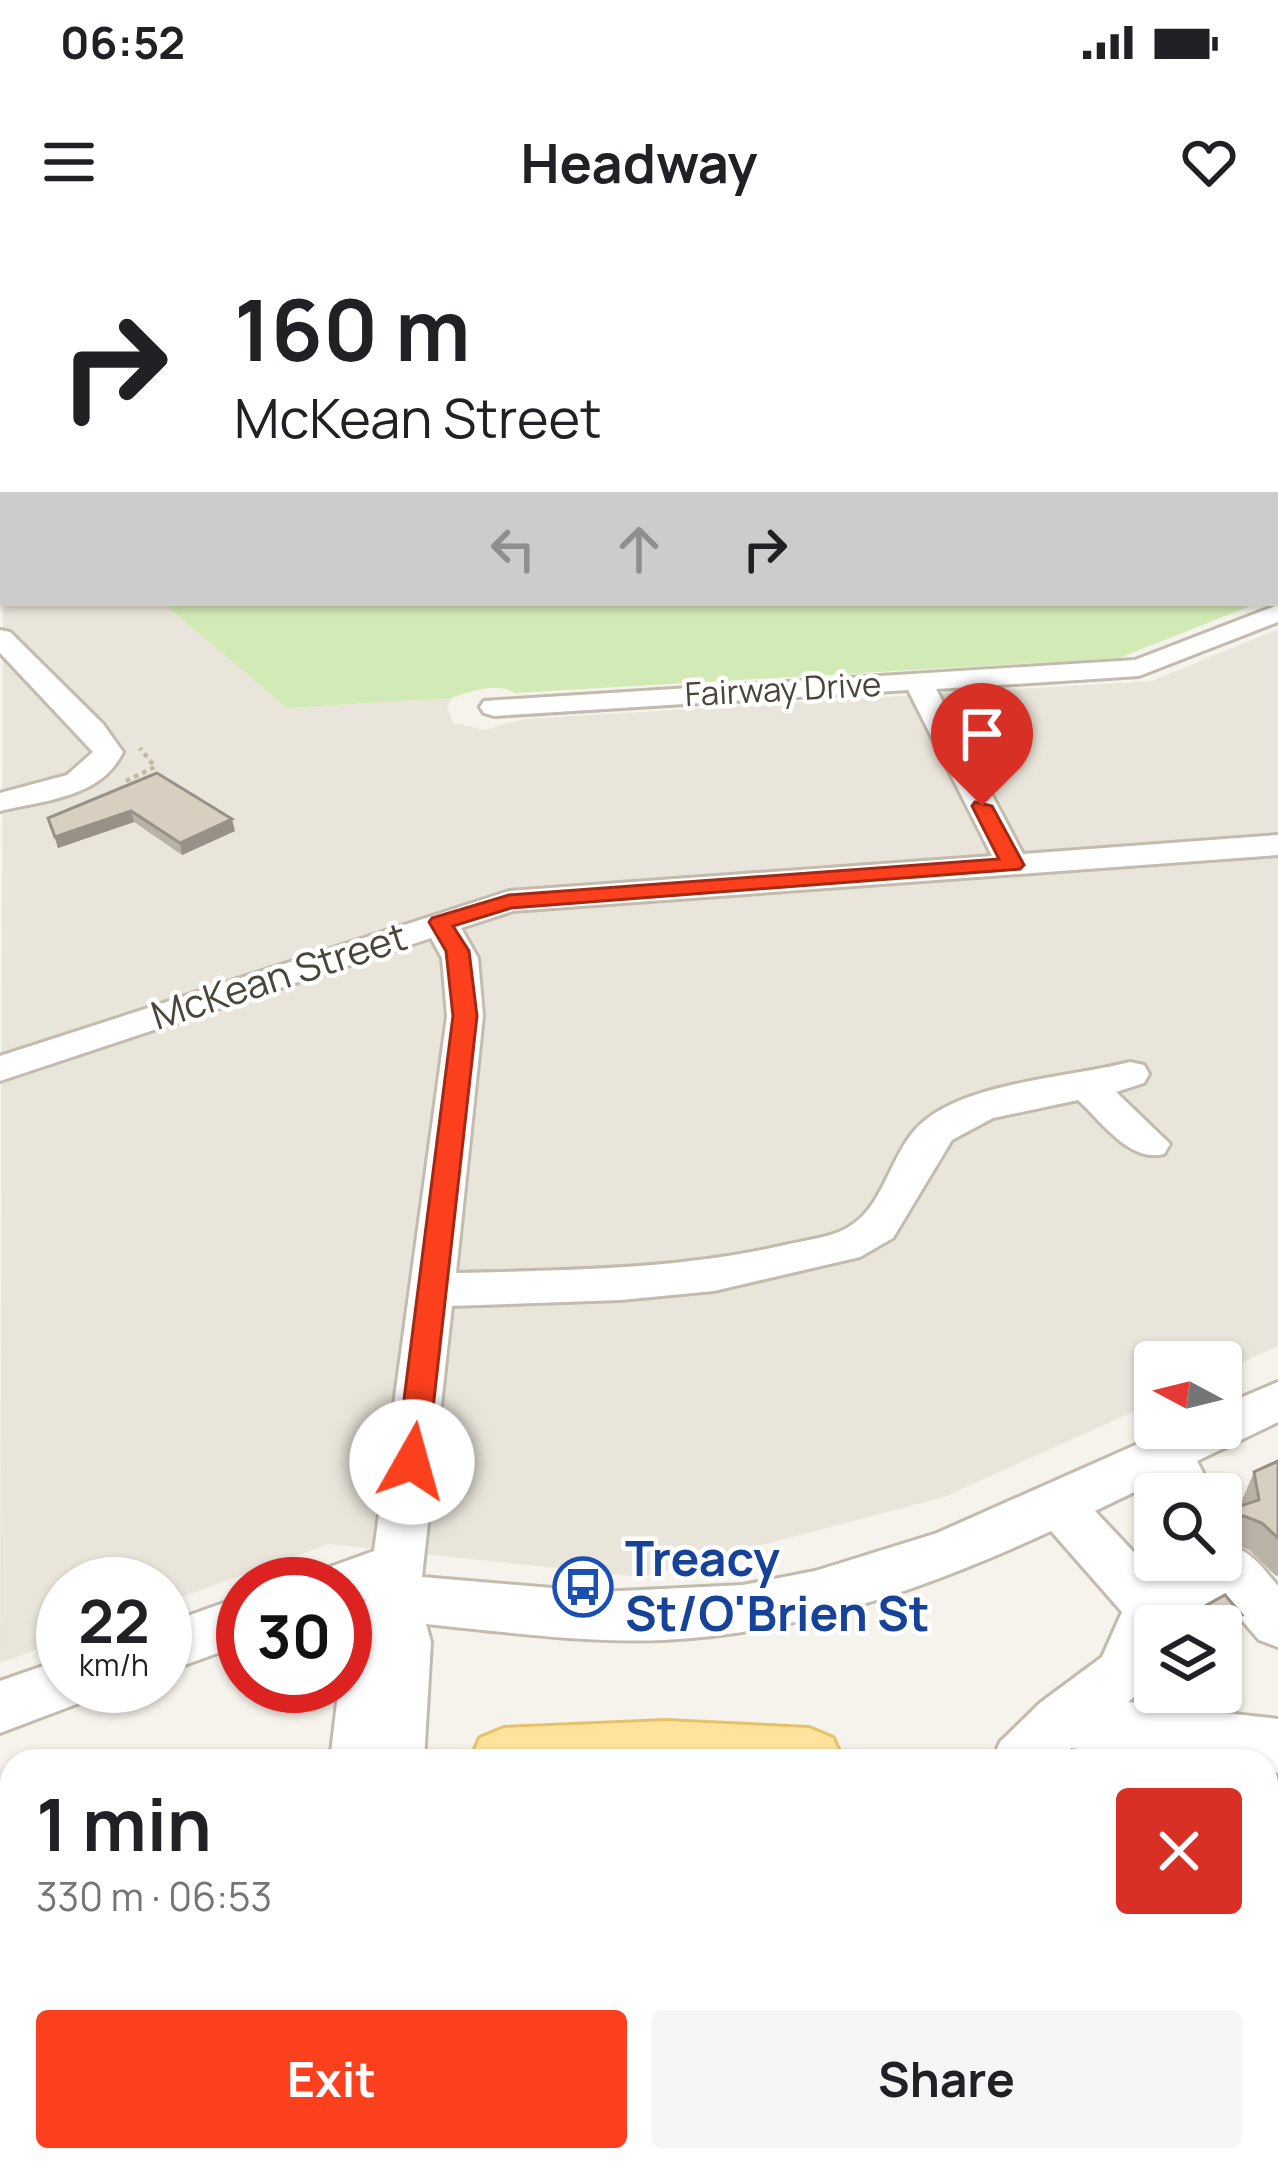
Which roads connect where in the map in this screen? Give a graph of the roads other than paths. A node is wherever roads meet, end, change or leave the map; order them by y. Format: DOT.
graph roads {
  1 [pos="1278,614"];
  2 [pos="0,638"];
  3 [pos="918,682"];
  4 [pos="494,707"];
  5 [pos="0,802"];
  6 [pos="1278,845"];
  7 [pos="1013,865"];
  8 [pos="484,908"];
  9 [pos="440,922"];
  10 [pos="465,1016"];
  11 [pos="0,1069"];
  12 [pos="1130,1074"];
  13 [pos="1089,1089"];
  14 [pos="1150,1144"];
  15 [pos="432,1290"];
  16 [pos="1278,1401"];
  17 [pos="1242,1418"];
  18 [pos="1201,1449"];
  19 [pos="1179,1473"];
  20 [pos="1134,1485"];
  21 [pos="1058,1504"];
  22 [pos="1193,1581"];
  23 [pos="1242,1581"];
  24 [pos="379,1582"];
  25 [pos="1149,1605"];
  26 [pos="1154,1605"];
  27 [pos="1278,1623"];
  28 [pos="1134,1646"];
  29 [pos="36,1694"];
  30 [pos="0,1707"];
  31 [pos="1060,1720"];
  32 [pos="1278,1746"];
  33 [pos="359,1749"];
  34 [pos="397,1749"];
  35 [pos="1032,1749"];
  1 -- 3 [label="street, Fairway Drive"];
  2 -- 5 [label="street"];
  3 -- 4 [label="street, Fairway Drive"];
  3 -- 7 [label="street"];
  6 -- 7 [label="street, McKean Street"];
  7 -- 8 [label="street, McKean Street"];
  8 -- 9 [label="street, McKean Street"];
  8 -- 10 [label="street"];
  9 -- 10 [label="street"];
  9 -- 11 [label="street, McKean Street"];
  10 -- 15 [label="street"];
  12 -- 13 [label="street"];
  13 -- 14 [label="street"];
  13 -- 15 [label="street"];
  15 -- 24 [label="street"];
  16 -- 17 [label="street"];
  18 -- 19 [label="street"];
  20 -- 21 [label="street"];
  21 -- 24 [label="street"];
  21 -- 25 [label="street"];
  22 -- 26 [label="street"];
  23 -- 27 [label="street"];
  24 -- 33 [label="street"];
  24 -- 34 [label="street"];
  28 -- 31 [label="street"];
  29 -- 30 [label="street"];
  31 -- 32 [label="street"];
  31 -- 35 [label="street"];
}
